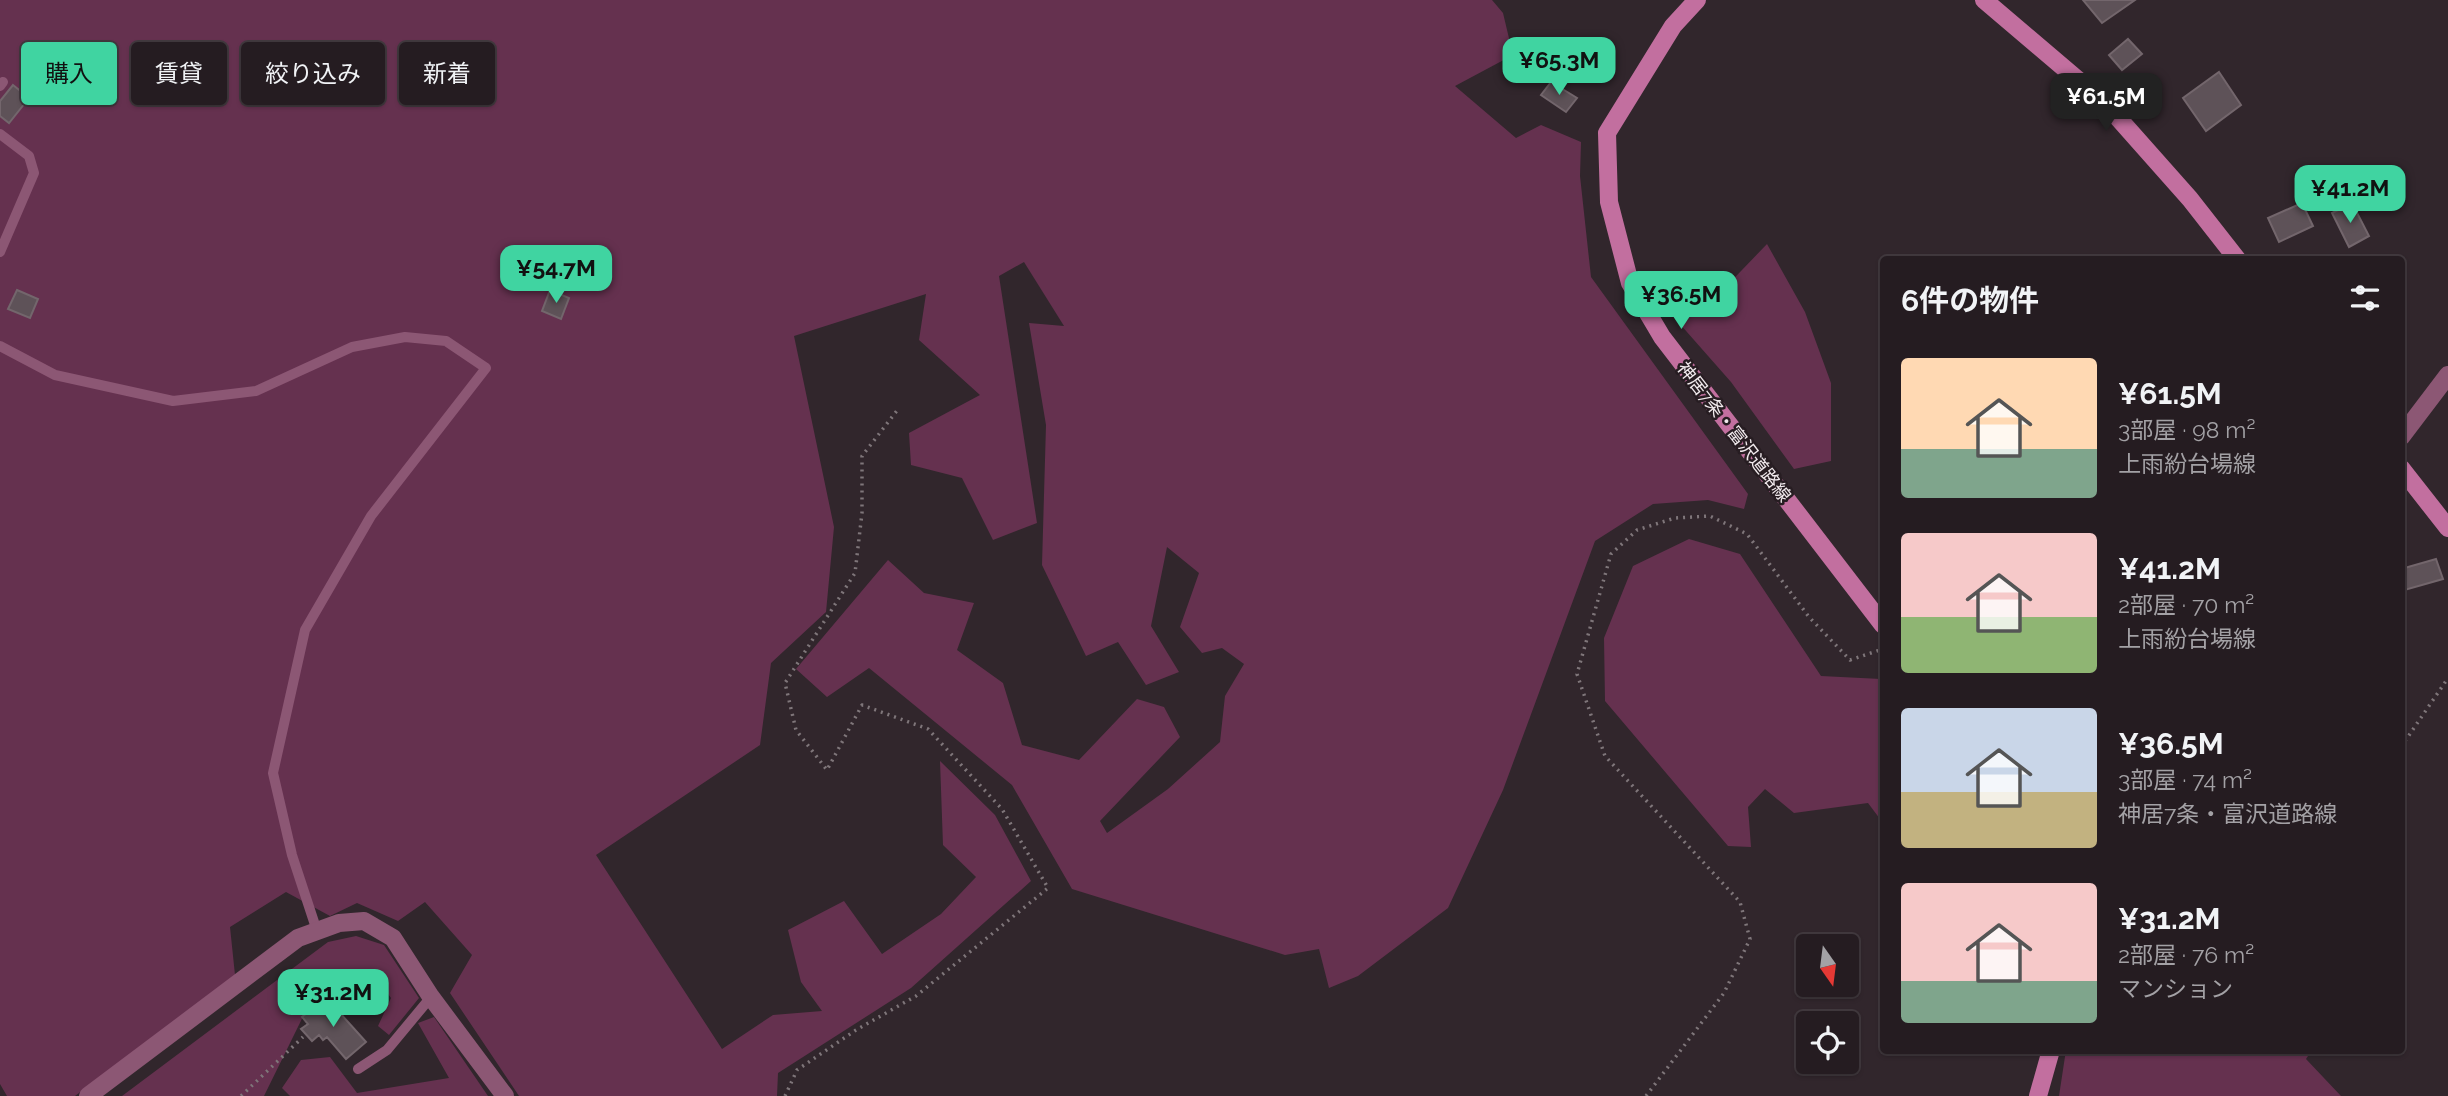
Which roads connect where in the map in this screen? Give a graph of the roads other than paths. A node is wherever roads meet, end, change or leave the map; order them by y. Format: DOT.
graph roads {
  1 [pos="1697,0"];
  2 [pos="1984,0"];
  3 [pos="0,134"];
  4 [pos="0,252"];
  5 [pos="2235,256"];
  6 [pos="0,346"];
  7 [pos="2448,375"];
  8 [pos="2405,432"];
  9 [pos="2405,473"];
  10 [pos="2448,528"];
  11 [pos="1880,621"];
  12 [pos="317,931"];
  13 [pos="431,997"];
  14 [pos="2049,1054"];
  15 [pos="358,1069"];
  16 [pos="89,1096"];
  17 [pos="505,1096"];
  18 [pos="2038,1096"];
  1 -- 11 [label="street, 神居7条・富沢道路線"];
  2 -- 5 [label="street"];
  3 -- 4 [label="lane"];
  6 -- 12 [label="lane"];
  7 -- 8 [label="street"];
  9 -- 10 [label="street"];
  12 -- 13 [label="street"];
  12 -- 16 [label="street"];
  13 -- 15 [label="lane"];
  13 -- 17 [label="street"];
  14 -- 18 [label="street"];
}
